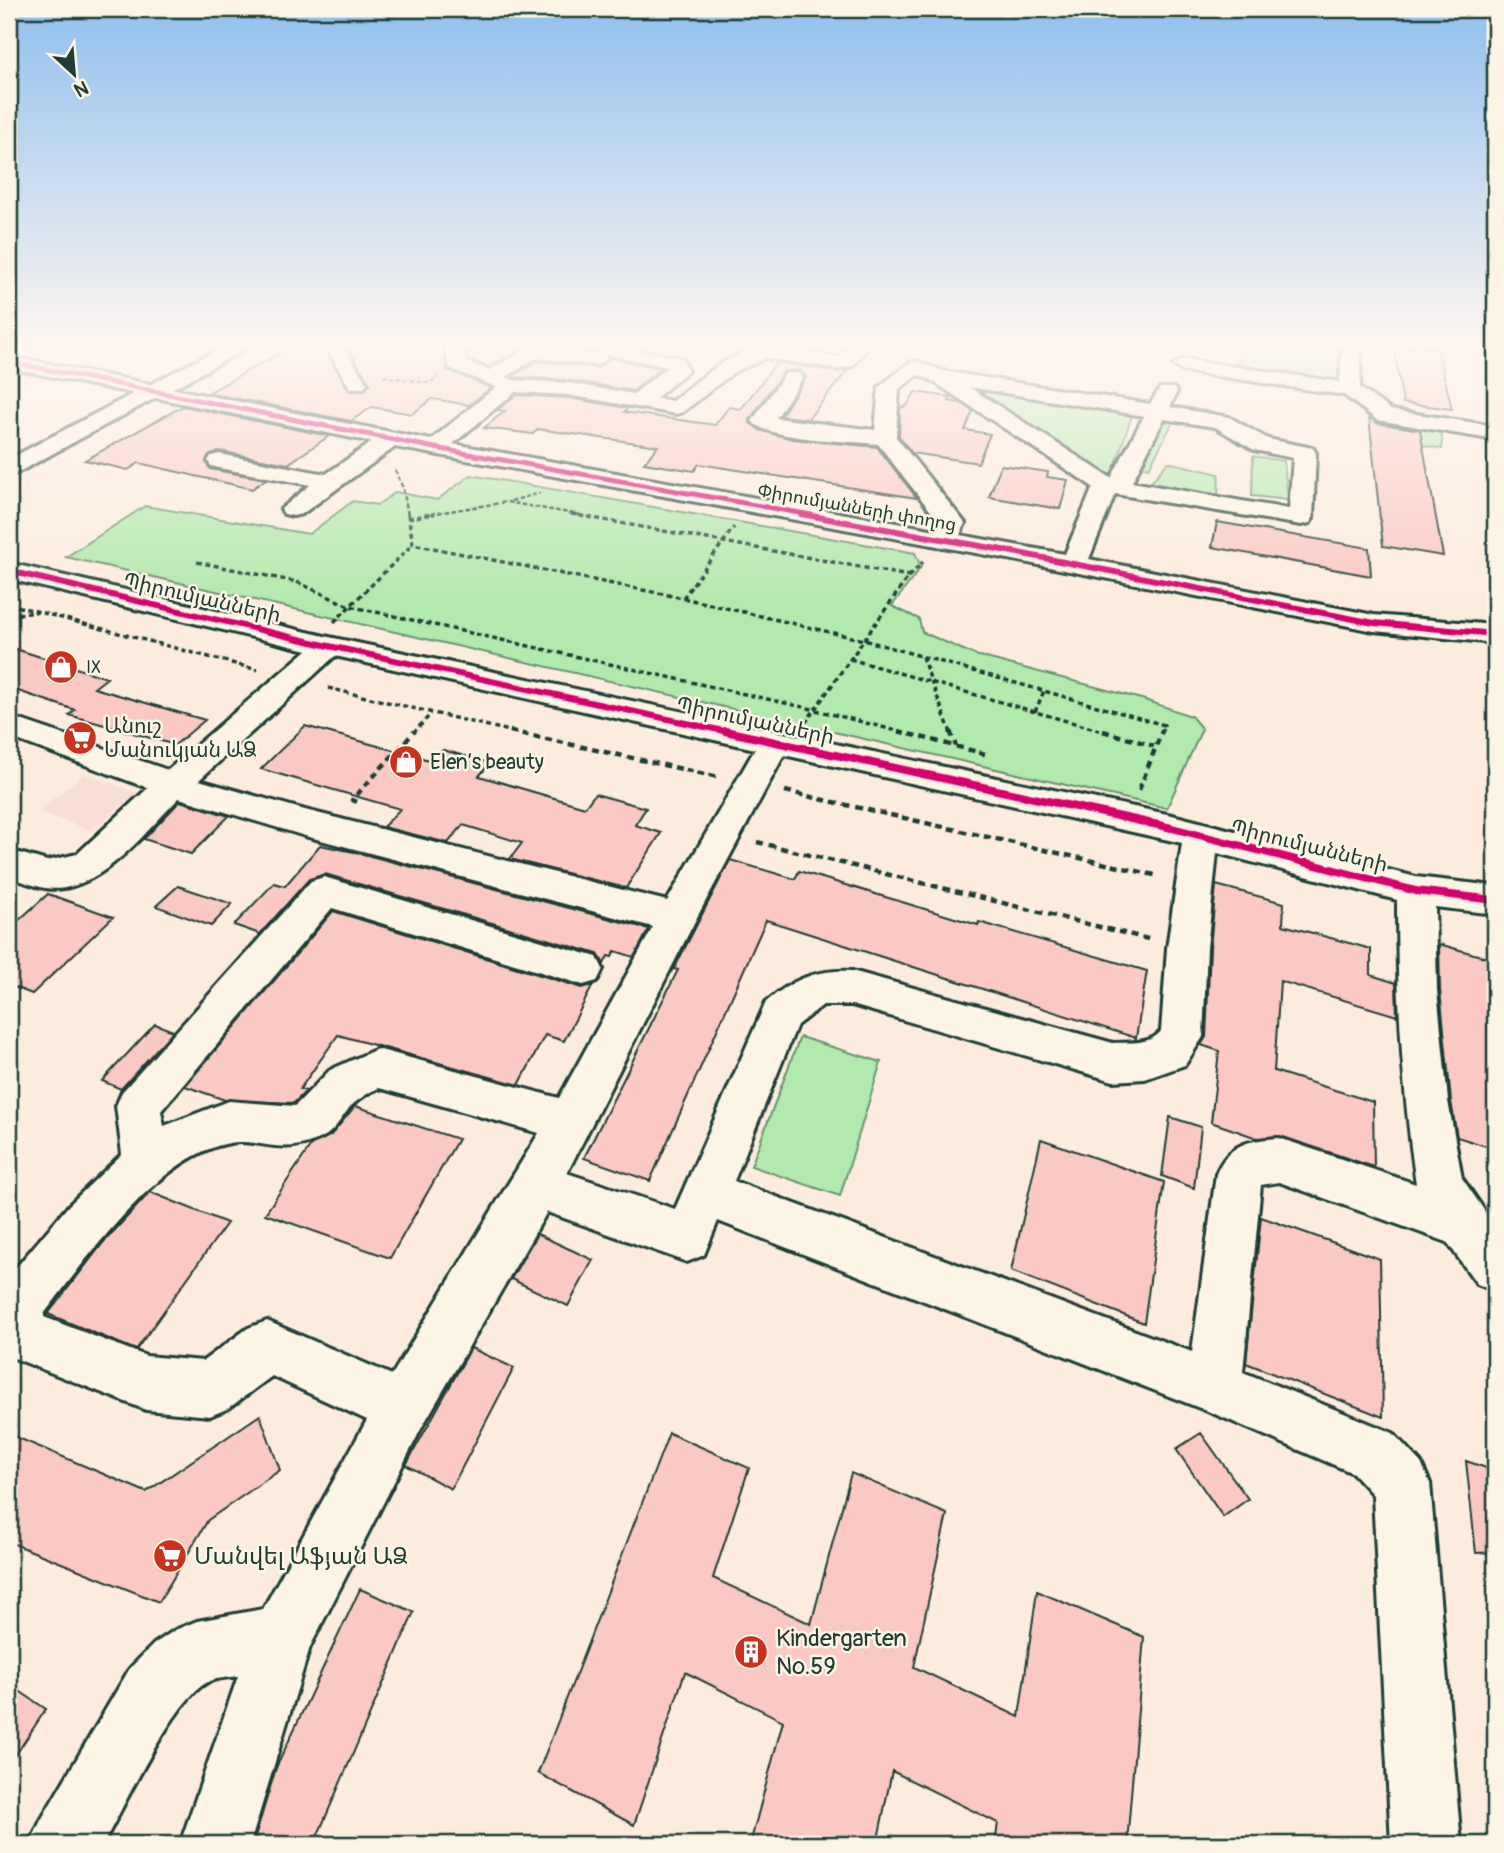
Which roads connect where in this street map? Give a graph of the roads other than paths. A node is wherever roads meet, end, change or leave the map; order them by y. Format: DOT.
graph roads {
  1 [pos="63,433"];
  2 [pos="71,433"];
  3 [pos="363,433"];
  4 [pos="449,433"];
  5 [pos="841,433"];
  6 [pos="885,433"];
  7 [pos="1029,433"];
  8 [pos="1142,433"];
  9 [pos="1238,433"];
  10 [pos="885,438"];
  11 [pos="391,439"];
  12 [pos="435,447"];
  13 [pos="9,461"];
  14 [pos="219,461"];
  15 [pos="9,468"];
  16 [pos="329,482"];
  17 [pos="1112,486"];
  18 [pos="293,509"];
  19 [pos="944,540"];
  20 [pos="1074,565"];
  21 [pos="9,571"];
  22 [pos="1495,634"];
  23 [pos="329,636"];
  24 [pos="9,726"];
  25 [pos="776,751"];
  26 [pos="173,784"];
  27 [pos="1202,837"];
  28 [pos="9,863"];
  29 [pos="1416,891"];
  30 [pos="1495,900"];
  31 [pos="677,918"];
  32 [pos="583,970"];
  33 [pos="569,1121"];
  34 [pos="146,1162"];
  35 [pos="536,1185"];
  36 [pos="707,1194"];
  37 [pos="1464,1224"];
  38 [pos="1495,1266"];
  39 [pos="1214,1387"];
  40 [pos="403,1408"];
  41 [pos="282,1637"];
  42 [pos="65,1844"];
  43 [pos="215,1844"];
  44 [pos="1426,1844"];
  1 -- 13 [label="street"];
  2 -- 15 [label="street"];
  3 -- 11 [label="street, Փիրումյանների փողոց"];
  4 -- 12 [label="street"];
  5 -- 10 [label="street"];
  6 -- 10 [label="street"];
  7 -- 17 [label="street"];
  8 -- 17 [label="street"];
  9 -- 17 [label="street"];
  10 -- 19 [label="street"];
  11 -- 12 [label="street, Փիրումյանների փողոց"];
  11 -- 16 [label="street"];
  12 -- 19 [label="street, Փիրումյանների փողոց"];
  14 -- 16 [label="street"];
  16 -- 18 [label="street"];
  17 -- 20 [label="street"];
  19 -- 20 [label="street, Փիրումյանների փողոց"];
  20 -- 22 [label="street, Փիրումյանների փողոց"];
  21 -- 23 [label="street, Պիրումյանների"];
  23 -- 25 [label="street, Պիրումյանների"];
  23 -- 26 [label="street"];
  24 -- 26 [label="street"];
  25 -- 27 [label="street, Պիրումյանների"];
  25 -- 31 [label="street"];
  26 -- 28 [label="street"];
  26 -- 31 [label="street"];
  27 -- 29 [label="street, Պիրումյանների"];
  27 -- 36 [label="street"];
  29 -- 30 [label="street, Պիրումյանների"];
  29 -- 37 [label="street"];
  31 -- 33 [label="street"];
  32 -- 34 [label="street"];
  33 -- 34 [label="street"];
  33 -- 35 [label="street"];
  34 -- 40 [label="street"];
  35 -- 36 [label="street"];
  35 -- 40 [label="street"];
  36 -- 39 [label="street"];
  37 -- 38 [label="street"];
  37 -- 39 [label="street"];
  39 -- 44 [label="street"];
  40 -- 41 [label="street"];
  41 -- 42 [label="street"];
  41 -- 43 [label="street"];
}
